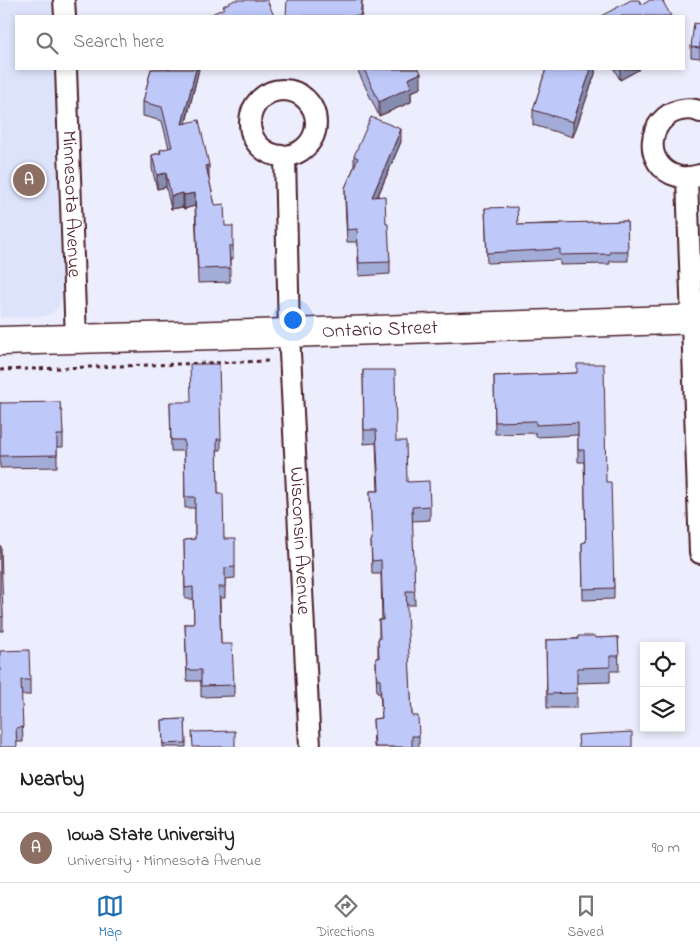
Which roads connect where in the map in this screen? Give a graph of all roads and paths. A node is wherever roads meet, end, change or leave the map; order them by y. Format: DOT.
graph roads {
  1 [pos="64,0"];
  2 [pos="64,15"];
  3 [pos="66,70"];
  4 [pos="700,112"];
  5 [pos="285,156"];
  6 [pos="693,176"];
  7 [pos="696,320"];
  8 [pos="289,333"];
  9 [pos="76,339"];
  10 [pos="0,341"];
  11 [pos="271,361"];
  12 [pos="0,370"];
  13 [pos="700,553"];
  14 [pos="310,747"];
  1 -- 2 [label="street"];
  3 -- 9 [label="street, Minnesota Avenue"];
  4 -- 6 [label="street"];
  5 -- 8 [label="street, Wisconsin Avenue"];
  6 -- 7 [label="street"];
  7 -- 8 [label="main road, Ontario Street"];
  7 -- 13 [label="street"];
  8 -- 9 [label="main road, Ontario Street"];
  8 -- 14 [label="street, Wisconsin Avenue"];
  9 -- 10 [label="main road, Ontario Street"];
  11 -- 12 [label="path"];
}
